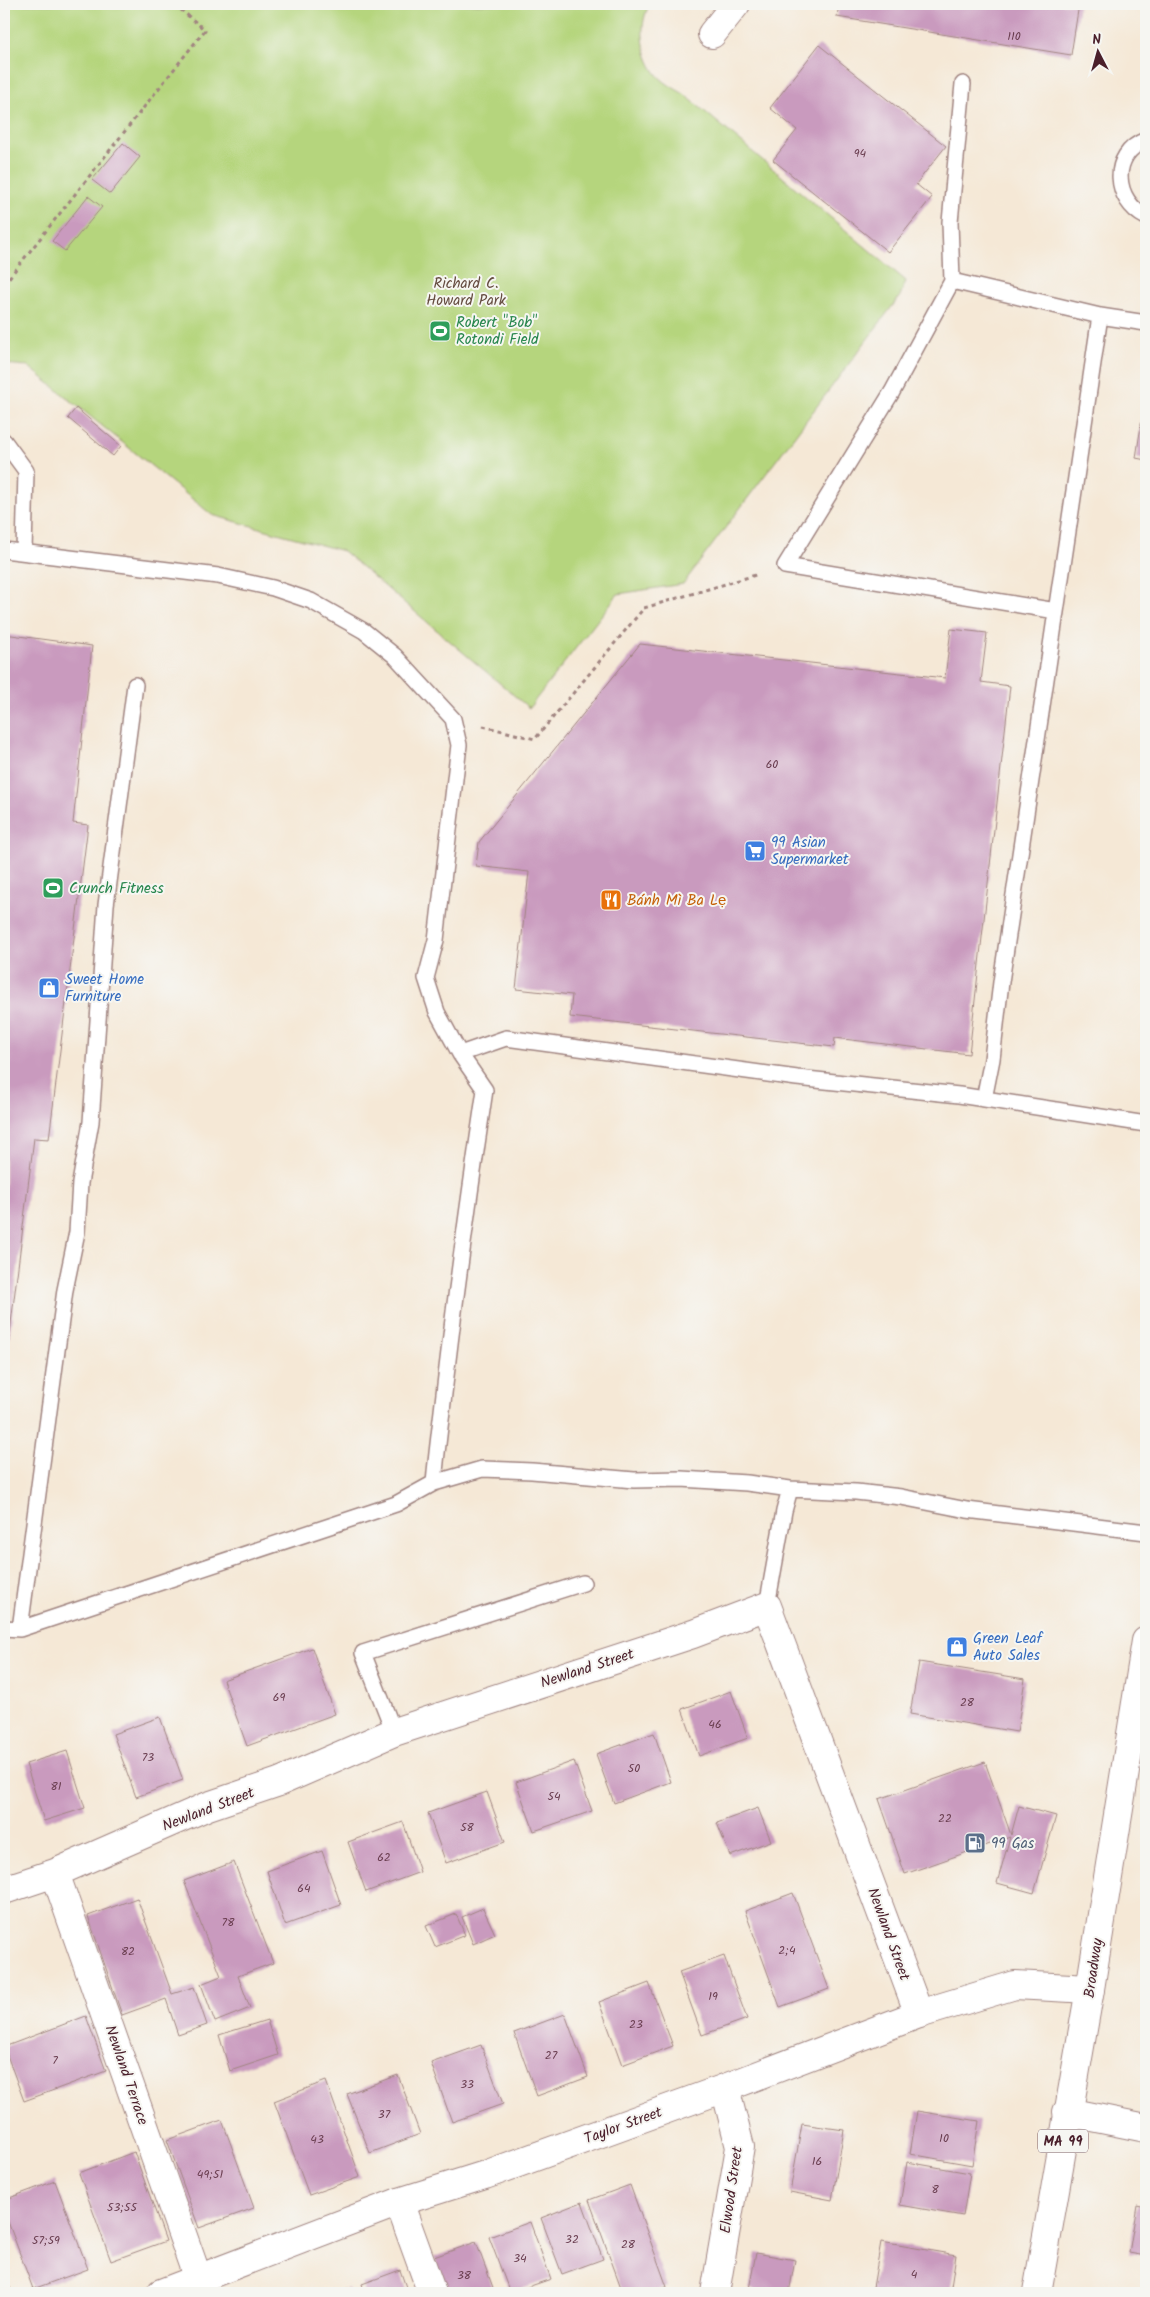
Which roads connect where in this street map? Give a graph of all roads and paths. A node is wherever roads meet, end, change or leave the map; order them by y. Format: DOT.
graph roads {
  1 [pos="174,4"];
  2 [pos="736,4"];
  3 [pos="712,34"];
  4 [pos="963,84"];
  5 [pos="1146,140"];
  6 [pos="1146,218"];
  7 [pos="952,281"];
  8 [pos="4,284"];
  9 [pos="1100,316"];
  10 [pos="1146,323"];
  11 [pos="4,441"];
  12 [pos="4,550"];
  13 [pos="24,552"];
  14 [pos="785,566"];
  15 [pos="1056,611"];
  16 [pos="135,685"];
  17 [pos="453,719"];
  18 [pos="460,1054"];
  19 [pos="984,1098"];
  20 [pos="1146,1124"];
  21 [pos="434,1483"];
  22 [pos="790,1489"];
  23 [pos="1146,1532"];
  24 [pos="583,1583"];
  25 [pos="767,1606"];
  26 [pos="4,1628"];
  27 [pos="20,1629"];
  28 [pos="1146,1641"];
  29 [pos="1142,1697"];
  30 [pos="394,1732"];
  31 [pos="55,1873"];
  32 [pos="4,1890"];
  33 [pos="1090,1989"];
  34 [pos="918,2014"];
  35 [pos="725,2088"];
  36 [pos="1067,2112"];
  37 [pos="1146,2128"];
  38 [pos="399,2202"];
  39 [pos="198,2278"];
  40 [pos="161,2293"];
  41 [pos="432,2293"];
  42 [pos="715,2293"];
  43 [pos="1037,2293"];
  1 -- 8 [label="path"];
  2 -- 3 [label="street"];
  4 -- 7 [label="lane"];
  5 -- 6 [label="lane"];
  7 -- 9 [label="lane"];
  7 -- 14 [label="lane"];
  9 -- 10 [label="lane"];
  9 -- 15 [label="lane"];
  11 -- 13 [label="lane"];
  12 -- 13 [label="lane"];
  13 -- 17 [label="lane"];
  14 -- 15 [label="lane"];
  14 -- 17 [label="path"];
  15 -- 19 [label="lane"];
  16 -- 27 [label="lane"];
  17 -- 18 [label="lane"];
  18 -- 19 [label="lane"];
  18 -- 21 [label="lane"];
  19 -- 20 [label="lane"];
  21 -- 22 [label="lane"];
  21 -- 27 [label="lane"];
  22 -- 23 [label="lane"];
  22 -- 25 [label="lane"];
  24 -- 30 [label="lane"];
  25 -- 30 [label="street, Newland Street"];
  25 -- 34 [label="street, Newland Street"];
  26 -- 27 [label="lane"];
  28 -- 29 [label="street, Broadway / MA 99"];
  29 -- 33 [label="street, Broadway / MA 99"];
  30 -- 31 [label="street, Newland Street"];
  31 -- 32 [label="street, Newland Street"];
  31 -- 39 [label="street, Newland Terrace"];
  33 -- 34 [label="street, Taylor Street"];
  33 -- 36 [label="street, Broadway / MA 99"];
  34 -- 35 [label="street, Taylor Street"];
  35 -- 38 [label="street, Taylor Street"];
  35 -- 42 [label="street, Elwood Street"];
  36 -- 37 [label="street"];
  36 -- 43 [label="street, Broadway / MA 99"];
  38 -- 39 [label="street, Taylor Street"];
  38 -- 41 [label="street"];
  39 -- 40 [label="street, Taylor Street"];
}
